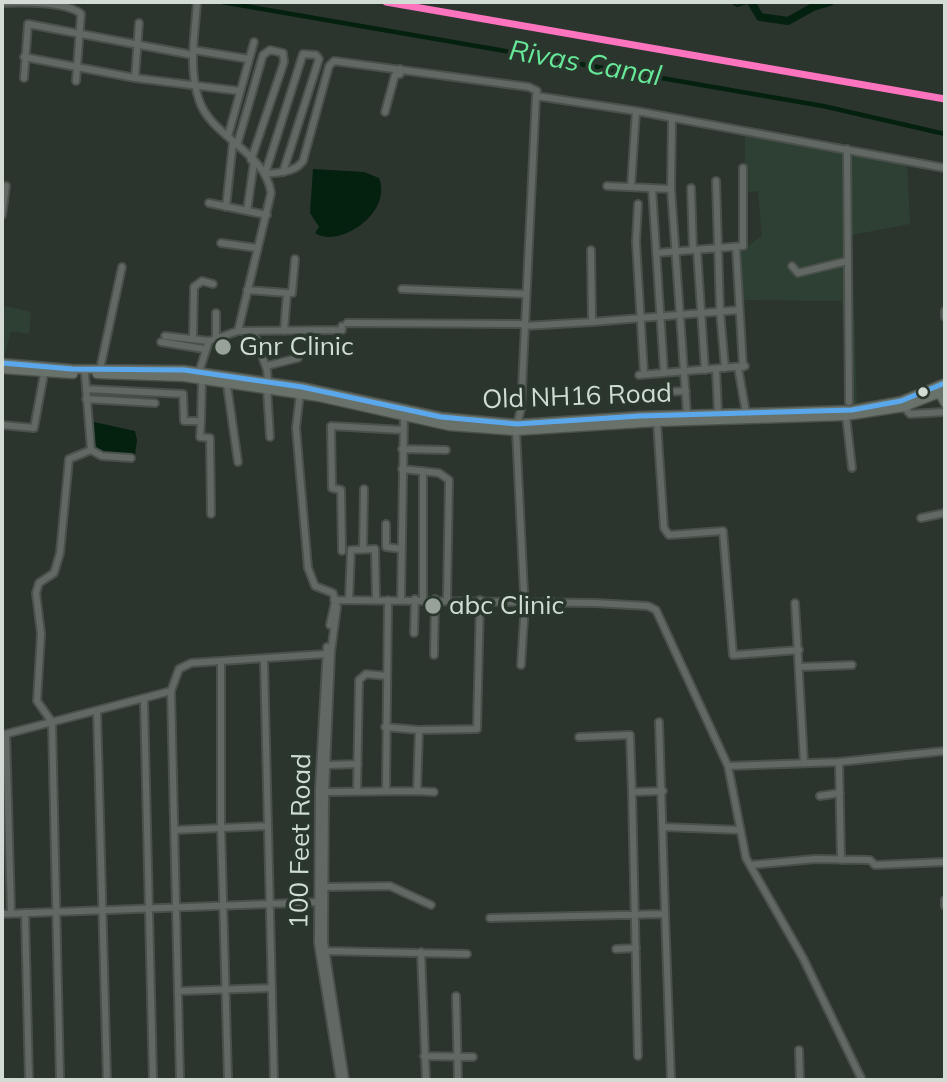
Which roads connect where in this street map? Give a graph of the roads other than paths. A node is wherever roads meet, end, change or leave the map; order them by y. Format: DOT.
graph roads {
  1 [pos="197,2"];
  2 [pos="2,3"];
  3 [pos="139,23"];
  4 [pos="80,36"];
  5 [pos="254,42"];
  6 [pos="137,45"];
  7 [pos="193,52"];
  8 [pos="24,57"];
  9 [pos="248,59"];
  10 [pos="78,67"];
  11 [pos="400,69"];
  12 [pos="24,78"];
  13 [pos="135,78"];
  14 [pos="76,81"];
  15 [pos="195,85"];
  16 [pos="240,91"];
  17 [pos="536,96"];
  18 [pos="636,111"];
  19 [pos="385,112"];
  20 [pos="672,119"];
  21 [pos="233,141"];
  22 [pos="847,149"];
  23 [pos="253,161"];
  24 [pos="743,168"];
  25 [pos="945,168"];
  26 [pos="283,172"];
  27 [pos="265,174"];
  28 [pos="716,181"];
  29 [pos="6,186"];
  30 [pos="607,186"];
  31 [pos="631,187"];
  32 [pos="652,188"];
  33 [pos="691,188"];
  34 [pos="671,189"];
  35 [pos="209,204"];
  36 [pos="638,204"];
  37 [pos="226,207"];
  38 [pos="247,211"];
  39 [pos="2,215"];
  40 [pos="267,215"];
  41 [pos="221,243"];
  42 [pos="257,248"];
  43 [pos="717,248"];
  44 [pos="736,248"];
  45 [pos="591,250"];
  46 [pos="676,250"];
  47 [pos="695,250"];
  48 [pos="656,253"];
  49 [pos="295,259"];
  50 [pos="847,261"];
  51 [pos="122,267"];
  52 [pos="792,267"];
  53 [pos="213,284"];
  54 [pos="402,289"];
  55 [pos="247,290"];
  56 [pos="287,293"];
  57 [pos="526,294"];
  58 [pos="739,310"];
  59 [pos="944,311"];
  60 [pos="720,312"];
  61 [pos="216,313"];
  62 [pos="701,314"];
  63 [pos="681,315"];
  64 [pos="660,316"];
  65 [pos="640,317"];
  66 [pos="945,317"];
  67 [pos="592,322"];
  68 [pos="524,325"];
  69 [pos="238,331"];
  70 [pos="284,331"];
  71 [pos="254,333"];
  72 [pos="193,339"];
  73 [pos="213,339"];
  74 [pos="204,349"];
  75 [pos="298,358"];
  76 [pos="2,363"];
  77 [pos="266,366"];
  78 [pos="743,366"];
  79 [pos="725,368"];
  80 [pos="2,369"];
  81 [pos="100,369"];
  82 [pos="716,369"];
  83 [pos="705,370"];
  84 [pos="686,371"];
  85 [pos="664,372"];
  86 [pos="44,374"];
  87 [pos="85,374"];
  88 [pos="200,376"];
  89 [pos="184,377"];
  90 [pos="945,383"];
  91 [pos="226,385"];
  92 [pos="268,386"];
  93 [pos="86,389"];
  94 [pos="301,391"];
  95 [pos="686,391"];
  96 [pos="940,391"];
  97 [pos="662,392"];
  98 [pos="183,394"];
  99 [pos="86,399"];
  100 [pos="849,402"];
  101 [pos="155,403"];
  102 [pos="945,403"];
  103 [pos="904,407"];
  104 [pos="945,412"];
  105 [pos="746,413"];
  106 [pos="687,414"];
  107 [pos="718,414"];
  108 [pos="404,415"];
  109 [pos="846,416"];
  110 [pos="201,421"];
  111 [pos="657,422"];
  112 [pos="2,425"];
  113 [pos="517,428"];
  114 [pos="402,430"];
  115 [pos="270,437"];
  116 [pos="402,449"];
  117 [pos="91,450"];
  118 [pos="446,450"];
  119 [pos="131,458"];
  120 [pos="238,462"];
  121 [pos="852,468"];
  122 [pos="402,469"];
  123 [pos="423,471"];
  124 [pos="364,489"];
  125 [pos="211,513"];
  126 [pos="945,513"];
  127 [pos="921,518"];
  128 [pos="386,524"];
  129 [pos="363,549"];
  130 [pos="401,549"];
  131 [pos="342,551"];
  132 [pos="401,599"];
  133 [pos="435,599"];
  134 [pos="447,599"];
  135 [pos="349,600"];
  136 [pos="376,600"];
  137 [pos="388,600"];
  138 [pos="419,600"];
  139 [pos="480,600"];
  140 [pos="335,601"];
  141 [pos="525,603"];
  142 [pos="795,603"];
  143 [pos="414,633"];
  144 [pos="799,650"];
  145 [pos="326,654"];
  146 [pos="434,655"];
  147 [pos="264,660"];
  148 [pos="221,662"];
  149 [pos="521,665"];
  150 [pos="852,665"];
  151 [pos="800,667"];
  152 [pos="387,676"];
  153 [pos="171,691"];
  154 [pos="144,700"];
  155 [pos="97,711"];
  156 [pos="52,722"];
  157 [pos="659,722"];
  158 [pos="386,727"];
  159 [pos="419,730"];
  160 [pos="4,735"];
  161 [pos="579,737"];
  162 [pos="945,751"];
  163 [pos="839,762"];
  164 [pos="804,763"];
  165 [pos="358,764"];
  166 [pos="326,765"];
  167 [pos="728,766"];
  168 [pos="357,791"];
  169 [pos="386,791"];
  170 [pos="418,791"];
  171 [pos="663,791"];
  172 [pos="325,792"];
  173 [pos="435,792"];
  174 [pos="632,792"];
  175 [pos="840,793"];
  176 [pos="820,796"];
  177 [pos="267,826"];
  178 [pos="220,827"];
  179 [pos="664,827"];
  180 [pos="175,830"];
  181 [pos="740,830"];
  182 [pos="841,860"];
  183 [pos="945,862"];
  184 [pos="750,865"];
  185 [pos="325,887"];
  186 [pos="945,900"];
  187 [pos="321,902"];
  188 [pos="269,903"];
  189 [pos="225,905"];
  190 [pos="432,905"];
  191 [pos="945,906"];
  192 [pos="177,907"];
  193 [pos="150,909"];
  194 [pos="102,911"];
  195 [pos="10,912"];
  196 [pos="56,912"];
  197 [pos="2,914"];
  198 [pos="25,914"];
  199 [pos="666,914"];
  200 [pos="636,915"];
  201 [pos="490,918"];
  202 [pos="636,948"];
  203 [pos="616,949"];
  204 [pos="326,951"];
  205 [pos="421,952"];
  206 [pos="467,954"];
  207 [pos="271,988"];
  208 [pos="226,990"];
  209 [pos="180,991"];
  210 [pos="456,996"];
  211 [pos="799,1050"];
  212 [pos="424,1056"];
  213 [pos="638,1056"];
  214 [pos="457,1057"];
  215 [pos="473,1057"];
  216 [pos="29,1080"];
  217 [pos="60,1080"];
  218 [pos="107,1080"];
  219 [pos="153,1080"];
  220 [pos="180,1080"];
  221 [pos="228,1080"];
  222 [pos="274,1080"];
  223 [pos="329,1080"];
  224 [pos="341,1080"];
  225 [pos="426,1080"];
  226 [pos="458,1080"];
  227 [pos="671,1080"];
  228 [pos="800,1080"];
  229 [pos="862,1080"];
  1 -- 7 [label="street"];
  2 -- 4 [label="street"];
  3 -- 6 [label="street"];
  4 -- 6 [label="street"];
  4 -- 8 [label="street"];
  4 -- 10 [label="street"];
  5 -- 9 [label="street"];
  6 -- 7 [label="street"];
  6 -- 13 [label="street"];
  7 -- 9 [label="street"];
  7 -- 15 [label="street"];
  8 -- 10 [label="street"];
  8 -- 12 [label="street"];
  9 -- 16 [label="street"];
  10 -- 13 [label="street"];
  10 -- 14 [label="street"];
  11 -- 17 [label="street"];
  11 -- 19 [label="street"];
  11 -- 26 [label="street"];
  13 -- 15 [label="street"];
  15 -- 16 [label="street"];
  15 -- 21 [label="street"];
  16 -- 21 [label="street"];
  17 -- 18 [label="street"];
  17 -- 57 [label="street"];
  18 -- 20 [label="street"];
  18 -- 31 [label="street"];
  20 -- 22 [label="street"];
  20 -- 34 [label="street"];
  21 -- 23 [label="street"];
  21 -- 23 [label="street"];
  21 -- 37 [label="street"];
  22 -- 25 [label="street"];
  22 -- 50 [label="street"];
  23 -- 27 [label="street"];
  23 -- 38 [label="street"];
  24 -- 44 [label="street"];
  26 -- 27 [label="street"];
  26 -- 27 [label="street"];
  27 -- 40 [label="street"];
  28 -- 43 [label="street"];
  29 -- 39 [label="street"];
  30 -- 31 [label="street"];
  31 -- 32 [label="street"];
  32 -- 34 [label="street"];
  32 -- 48 [label="street"];
  33 -- 47 [label="street"];
  34 -- 46 [label="street"];
  35 -- 37 [label="street"];
  36 -- 65 [label="street"];
  37 -- 38 [label="street"];
  38 -- 40 [label="street"];
  40 -- 42 [label="street"];
  41 -- 42 [label="street"];
  42 -- 55 [label="street"];
  43 -- 44 [label="street"];
  43 -- 47 [label="street"];
  43 -- 60 [label="street"];
  44 -- 58 [label="street"];
  45 -- 67 [label="street"];
  46 -- 47 [label="street"];
  46 -- 48 [label="street"];
  46 -- 63 [label="street"];
  47 -- 62 [label="street"];
  48 -- 64 [label="street"];
  49 -- 56 [label="street"];
  50 -- 52 [label="street"];
  50 -- 100 [label="street"];
  51 -- 81 [label="street"];
  53 -- 72 [label="street"];
  54 -- 57 [label="street"];
  55 -- 56 [label="street"];
  55 -- 69 [label="street"];
  56 -- 70 [label="street"];
  57 -- 68 [label="street"];
  58 -- 60 [label="street"];
  58 -- 78 [label="street"];
  59 -- 66 [label="street"];
  60 -- 62 [label="street"];
  60 -- 79 [label="street"];
  61 -- 73 [label="street"];
  62 -- 63 [label="street"];
  62 -- 83 [label="street"];
  63 -- 64 [label="street"];
  63 -- 84 [label="street"];
  64 -- 65 [label="street"];
  64 -- 85 [label="street"];
  65 -- 67 [label="street"];
  65 -- 85 [label="street"];
  67 -- 68 [label="street"];
  68 -- 70 [label="street"];
  68 -- 113 [label="street"];
  69 -- 71 [label="street"];
  69 -- 73 [label="street"];
  70 -- 71 [label="street"];
  71 -- 77 [label="street"];
  72 -- 73 [label="street"];
  72 -- 74 [label="street"];
  73 -- 74 [label="street"];
  74 -- 88 [label="street"];
  75 -- 77 [label="street"];
  76 -- 81 [label="main road, Old NH16 Road"];
  77 -- 92 [label="street"];
  78 -- 79 [label="street"];
  78 -- 105 [label="street"];
  79 -- 82 [label="street"];
  80 -- 86 [label="main road, Old NH16 Road"];
  81 -- 88 [label="main road, Old NH16 Road"];
  82 -- 83 [label="street"];
  82 -- 107 [label="street"];
  83 -- 84 [label="street"];
  84 -- 85 [label="street"];
  84 -- 95 [label="street"];
  86 -- 87 [label="main road, Old NH16 Road"];
  86 -- 112 [label="street"];
  87 -- 89 [label="main road, Old NH16 Road"];
  87 -- 93 [label="street"];
  88 -- 89 [label="main road, Old NH16 Road"];
  88 -- 91 [label="main road, Old NH16 Road"];
  88 -- 92 [label="main road, Old NH16 Road"];
  88 -- 110 [label="street"];
  89 -- 98 [label="street"];
  90 -- 96 [label="main road, Old NH16 Road"];
  91 -- 92 [label="main road, Old NH16 Road"];
  91 -- 120 [label="street"];
  92 -- 94 [label="main road, Old NH16 Road"];
  92 -- 115 [label="street"];
  93 -- 98 [label="street"];
  93 -- 99 [label="street"];
  94 -- 108 [label="main road, Old NH16 Road"];
  94 -- 113 [label="main road, Old NH16 Road"];
  94 -- 140 [label="street"];
  95 -- 97 [label="street"];
  95 -- 106 [label="street"];
  96 -- 102 [label="main road"];
  96 -- 103 [label="main road, Old NH16 Road"];
  96 -- 105 [label="main road, Old NH16 Road"];
  98 -- 110 [label="street"];
  99 -- 101 [label="street"];
  99 -- 117 [label="street"];
  103 -- 104 [label="street"];
  103 -- 109 [label="main road, Old NH16 Road"];
  105 -- 107 [label="main road, Old NH16 Road"];
  106 -- 107 [label="main road, Old NH16 Road"];
  106 -- 113 [label="main road, Old NH16 Road"];
  108 -- 113 [label="main road, Old NH16 Road"];
  108 -- 114 [label="street"];
  109 -- 111 [label="main road, Old NH16 Road"];
  109 -- 121 [label="street"];
  110 -- 125 [label="street"];
  111 -- 113 [label="main road, Old NH16 Road"];
  111 -- 144 [label="street"];
  113 -- 141 [label="street"];
  114 -- 116 [label="street"];
  114 -- 131 [label="street"];
  116 -- 118 [label="street"];
  116 -- 122 [label="street"];
  117 -- 119 [label="street"];
  117 -- 156 [label="street"];
  122 -- 123 [label="street"];
  122 -- 130 [label="street"];
  123 -- 134 [label="street"];
  123 -- 138 [label="street"];
  124 -- 129 [label="street"];
  126 -- 127 [label="street"];
  128 -- 130 [label="street"];
  129 -- 135 [label="street"];
  129 -- 136 [label="street"];
  130 -- 132 [label="street"];
  132 -- 137 [label="street"];
  132 -- 138 [label="street"];
  133 -- 134 [label="street"];
  133 -- 138 [label="street"];
  133 -- 146 [label="street"];
  134 -- 139 [label="street"];
  135 -- 136 [label="street"];
  135 -- 140 [label="street"];
  136 -- 137 [label="street"];
  137 -- 152 [label="street"];
  138 -- 143 [label="street"];
  139 -- 141 [label="street"];
  139 -- 159 [label="street"];
  140 -- 145 [label="street, 100 Feet Road"];
  140 -- 166 [label="street, 100 Feet Road"];
  141 -- 149 [label="street"];
  141 -- 167 [label="street"];
  142 -- 144 [label="street"];
  144 -- 151 [label="street"];
  145 -- 147 [label="street"];
  145 -- 187 [label="street, 100 Feet Road"];
  147 -- 148 [label="street"];
  147 -- 177 [label="street"];
  148 -- 153 [label="street"];
  148 -- 178 [label="street"];
  150 -- 151 [label="street"];
  151 -- 164 [label="street"];
  152 -- 158 [label="street"];
  152 -- 165 [label="street"];
  153 -- 154 [label="street"];
  153 -- 180 [label="street"];
  154 -- 155 [label="street"];
  154 -- 193 [label="street"];
  155 -- 156 [label="street"];
  155 -- 194 [label="street"];
  156 -- 160 [label="street"];
  156 -- 196 [label="street"];
  157 -- 171 [label="street"];
  158 -- 159 [label="street"];
  158 -- 169 [label="street"];
  159 -- 170 [label="street"];
  160 -- 195 [label="street"];
  161 -- 174 [label="street"];
  162 -- 163 [label="street"];
  163 -- 164 [label="street"];
  163 -- 175 [label="street"];
  164 -- 167 [label="street"];
  165 -- 166 [label="street"];
  165 -- 168 [label="street"];
  166 -- 172 [label="street, 100 Feet Road"];
  167 -- 181 [label="street"];
  168 -- 169 [label="street"];
  168 -- 172 [label="street"];
  169 -- 170 [label="street"];
  170 -- 173 [label="street"];
  171 -- 174 [label="street"];
  171 -- 179 [label="street"];
  172 -- 185 [label="street, 100 Feet Road"];
  174 -- 200 [label="street"];
  175 -- 176 [label="street"];
  175 -- 182 [label="street"];
  177 -- 178 [label="street"];
  177 -- 188 [label="street"];
  178 -- 180 [label="street"];
  178 -- 189 [label="street"];
  179 -- 181 [label="street"];
  179 -- 199 [label="street"];
  180 -- 192 [label="street"];
  181 -- 184 [label="street"];
  182 -- 183 [label="street"];
  182 -- 184 [label="street"];
  184 -- 229 [label="street"];
  185 -- 187 [label="street, 100 Feet Road"];
  185 -- 190 [label="street"];
  186 -- 191 [label="street"];
  187 -- 188 [label="street"];
  187 -- 204 [label="street, 100 Feet Road"];
  187 -- 224 [label="street, 100 Feet Road"];
  188 -- 189 [label="street"];
  188 -- 207 [label="street"];
  189 -- 192 [label="street"];
  189 -- 208 [label="street"];
  192 -- 193 [label="street"];
  192 -- 209 [label="street"];
  193 -- 194 [label="street"];
  193 -- 219 [label="street"];
  194 -- 196 [label="street"];
  194 -- 218 [label="street"];
  195 -- 197 [label="street"];
  195 -- 198 [label="street"];
  196 -- 198 [label="street"];
  196 -- 217 [label="street"];
  198 -- 216 [label="street"];
  199 -- 200 [label="street"];
  199 -- 227 [label="street"];
  200 -- 201 [label="street"];
  200 -- 202 [label="street"];
  202 -- 203 [label="street"];
  202 -- 213 [label="street"];
  204 -- 205 [label="street"];
  204 -- 224 [label="street, 100 Feet Road"];
  205 -- 206 [label="street"];
  205 -- 212 [label="street"];
  207 -- 208 [label="street"];
  207 -- 222 [label="street"];
  208 -- 209 [label="street"];
  208 -- 221 [label="street"];
  209 -- 220 [label="street"];
  210 -- 214 [label="street"];
  211 -- 228 [label="street"];
  212 -- 214 [label="street"];
  212 -- 225 [label="street"];
  214 -- 215 [label="street"];
  214 -- 226 [label="street"];
  223 -- 224 [label="street"];
}
